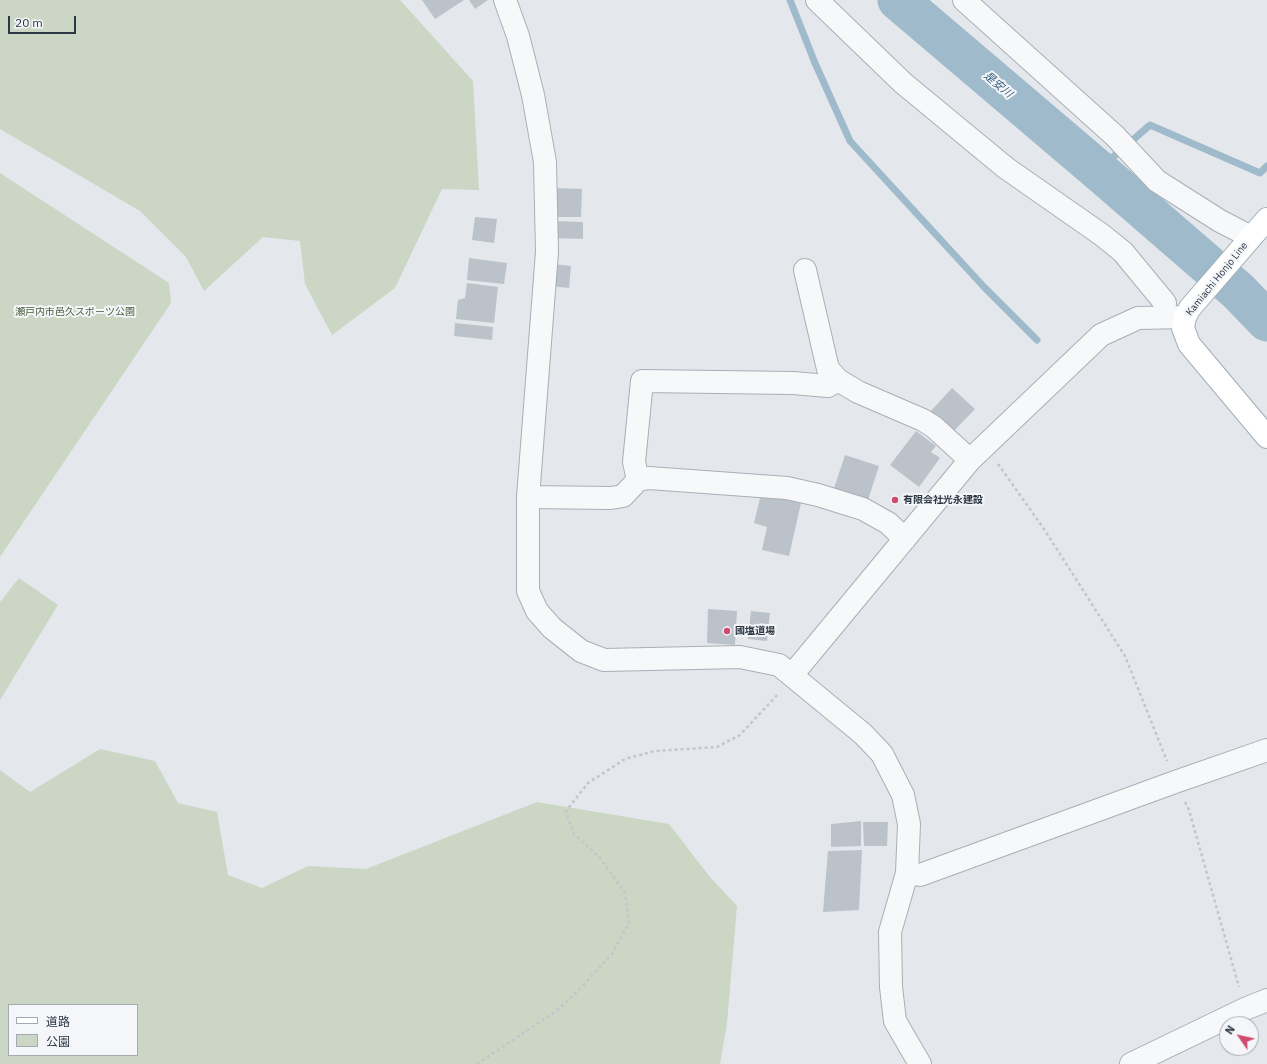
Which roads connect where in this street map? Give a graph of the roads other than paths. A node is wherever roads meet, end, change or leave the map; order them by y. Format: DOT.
graph roads {
  1 [pos="505,0"];
  2 [pos="817,0"];
  3 [pos="964,0"];
  4 [pos="1267,219"];
  5 [pos="1246,243"];
  6 [pos="805,270"];
  7 [pos="1191,309"];
  8 [pos="1163,317"];
  9 [pos="838,380"];
  10 [pos="1267,437"];
  11 [pos="976,453"];
  12 [pos="638,480"];
  13 [pos="528,497"];
  14 [pos="905,538"];
  15 [pos="792,675"];
  16 [pos="1267,750"];
  17 [pos="907,873"];
  18 [pos="1267,1000"];
  19 [pos="920,1064"];
  20 [pos="1131,1064"];
  1 -- 13 [label="street"];
  2 -- 8 [label="street"];
  3 -- 5 [label="street"];
  4 -- 5 [label="main road, Kamiachi Honjo Line"];
  5 -- 7 [label="main road, Kamiachi Honjo Line"];
  6 -- 9 [label="street"];
  7 -- 8 [label="street"];
  7 -- 10 [label="main road, Kamiachi Honjo Line"];
  8 -- 11 [label="street"];
  9 -- 11 [label="street"];
  9 -- 12 [label="street"];
  11 -- 14 [label="street"];
  12 -- 13 [label="street"];
  12 -- 14 [label="street"];
  13 -- 15 [label="street"];
  14 -- 15 [label="street"];
  15 -- 17 [label="street"];
  16 -- 17 [label="street"];
  17 -- 19 [label="street"];
  18 -- 20 [label="street"];
}
